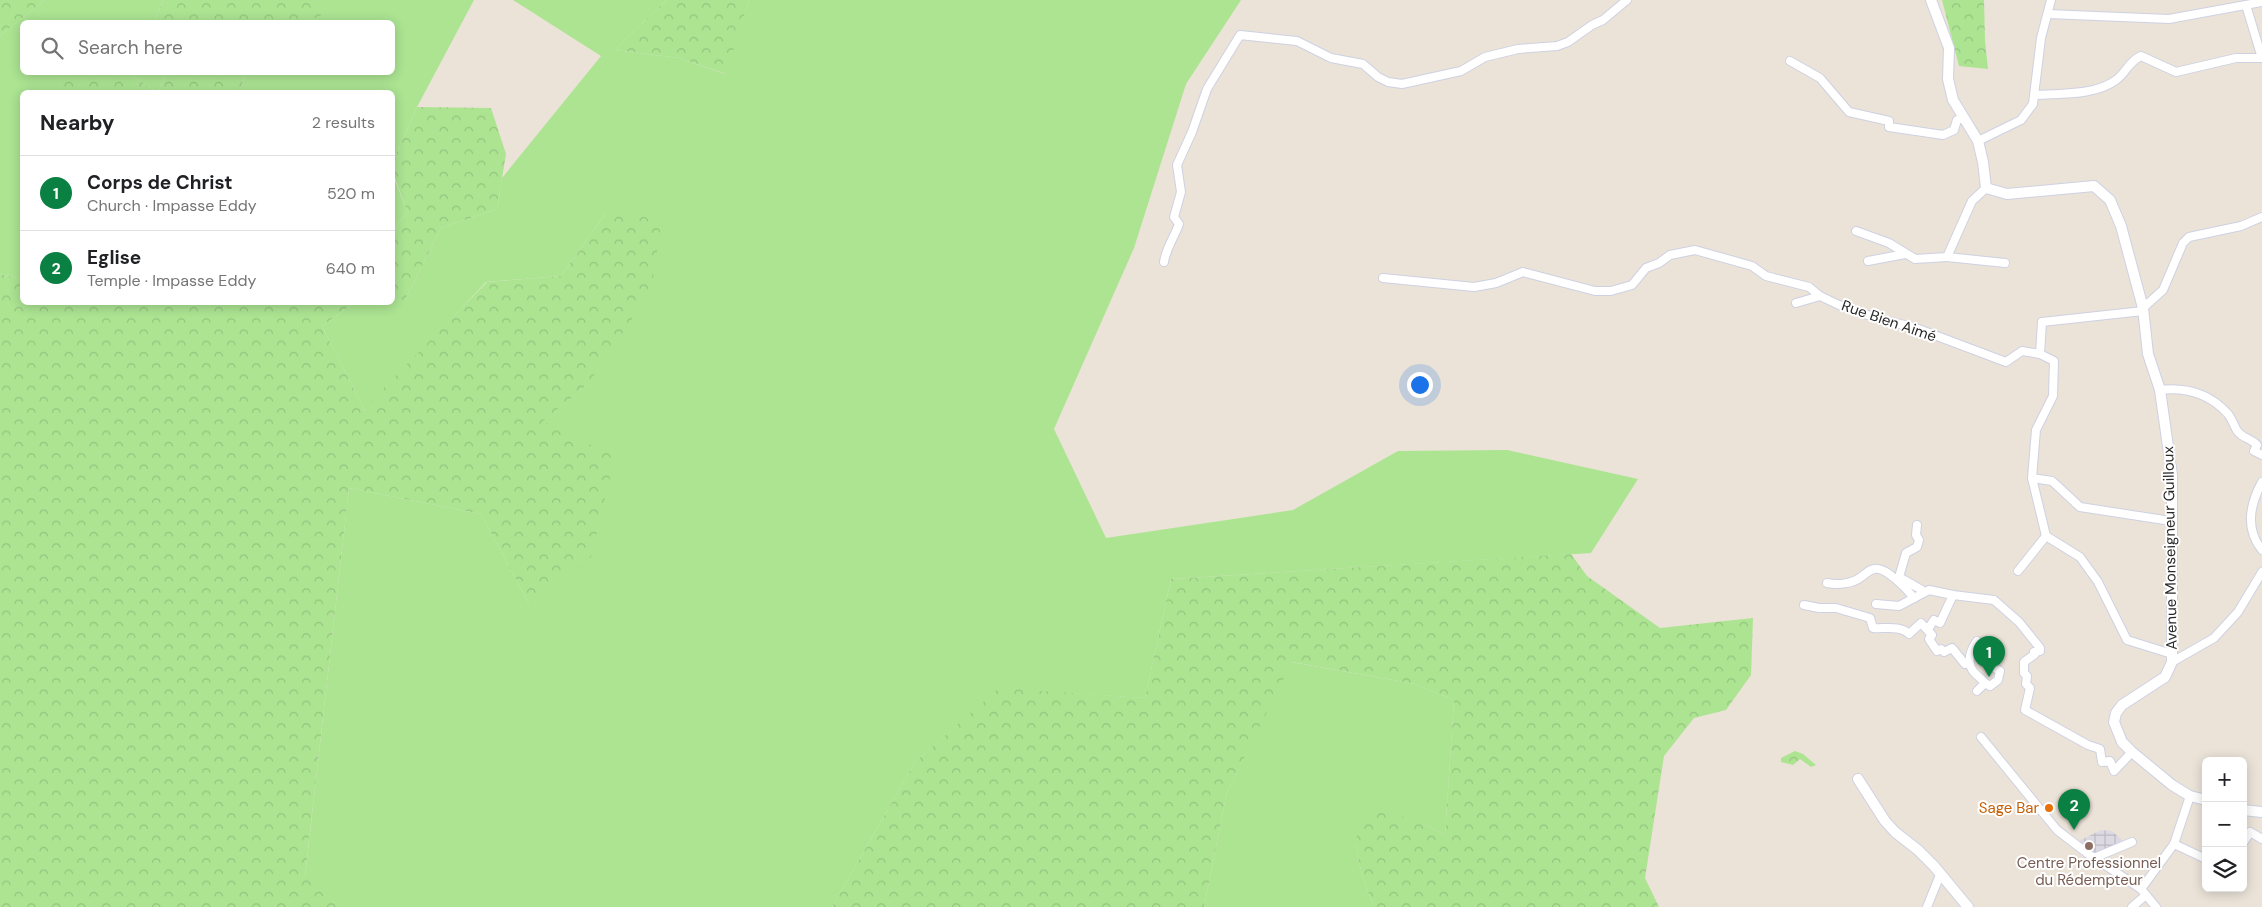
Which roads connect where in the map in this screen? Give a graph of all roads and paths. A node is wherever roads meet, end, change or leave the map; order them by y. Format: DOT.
graph roads {
  1 [pos="1626,0"];
  2 [pos="1931,0"];
  3 [pos="2051,0"];
  4 [pos="2262,2"];
  5 [pos="2246,5"];
  6 [pos="2048,14"];
  7 [pos="2262,58"];
  8 [pos="1790,61"];
  9 [pos="2035,94"];
  10 [pos="1964,118"];
  11 [pos="1978,141"];
  12 [pos="1986,188"];
  13 [pos="2262,216"];
  14 [pos="1856,231"];
  15 [pos="1905,254"];
  16 [pos="1947,257"];
  17 [pos="1868,261"];
  18 [pos="1164,262"];
  19 [pos="2004,263"];
  20 [pos="1383,278"];
  21 [pos="1820,296"];
  22 [pos="1796,303"];
  23 [pos="2143,309"];
  24 [pos="2040,354"];
  25 [pos="2160,390"];
  26 [pos="2262,455"];
  27 [pos="2032,478"];
  28 [pos="2262,482"];
  29 [pos="2171,521"];
  30 [pos="1917,524"];
  31 [pos="2046,536"];
  32 [pos="2262,550"];
  33 [pos="2018,570"];
  34 [pos="2262,572"];
  35 [pos="1827,583"];
  36 [pos="1922,593"];
  37 [pos="1953,596"];
  38 [pos="1914,598"];
  39 [pos="1876,604"];
  40 [pos="1804,605"];
  41 [pos="1928,629"];
  42 [pos="1977,641"];
  43 [pos="1996,646"];
  44 [pos="2172,658"];
  45 [pos="1969,662"];
  46 [pos="1985,683"];
  47 [pos="1977,691"];
  48 [pos="1980,737"];
  49 [pos="2132,752"];
  50 [pos="1858,780"];
  51 [pos="2190,796"];
  52 [pos="2202,799"];
  53 [pos="2247,810"];
  54 [pos="2262,812"];
  55 [pos="2247,837"];
  56 [pos="2262,839"];
  57 [pos="2132,842"];
  58 [pos="2174,844"];
  59 [pos="2202,856"];
  60 [pos="2094,858"];
  61 [pos="1940,875"];
  62 [pos="2144,892"];
  63 [pos="1927,907"];
  64 [pos="1968,907"];
  65 [pos="2132,907"];
  66 [pos="2156,907"];
  1 -- 18 [label="street"];
  2 -- 10 [label="street"];
  3 -- 6 [label="street"];
  4 -- 5 [label="street"];
  5 -- 6 [label="street"];
  5 -- 7 [label="street"];
  6 -- 9 [label="street"];
  7 -- 9 [label="street"];
  8 -- 10 [label="street"];
  9 -- 11 [label="street"];
  10 -- 11 [label="street"];
  11 -- 12 [label="street"];
  12 -- 16 [label="street"];
  12 -- 23 [label="street, Avenue Monseigneur Guilloux"];
  13 -- 23 [label="street"];
  14 -- 15 [label="street"];
  15 -- 16 [label="street"];
  15 -- 17 [label="street"];
  16 -- 19 [label="street"];
  20 -- 21 [label="street, Rue Bien Aimé"];
  21 -- 22 [label="street"];
  21 -- 24 [label="street, Rue Bien Aimé"];
  23 -- 24 [label="street"];
  23 -- 25 [label="street, Avenue Monseigneur Guilloux"];
  24 -- 27 [label="street"];
  25 -- 26 [label="street"];
  25 -- 29 [label="street, Avenue Monseigneur Guilloux"];
  27 -- 29 [label="street"];
  27 -- 31 [label="street"];
  28 -- 32 [label="street"];
  29 -- 44 [label="street, Avenue Monseigneur Guilloux"];
  30 -- 36 [label="street"];
  31 -- 33 [label="street"];
  31 -- 44 [label="street"];
  34 -- 44 [label="street"];
  35 -- 38 [label="street"];
  36 -- 37 [label="street"];
  36 -- 38 [label="street"];
  37 -- 41 [label="street"];
  37 -- 49 [label="street"];
  38 -- 39 [label="street"];
  40 -- 41 [label="street"];
  41 -- 45 [label="street"];
  42 -- 45 [label="street"];
  43 -- 46 [label="street"];
  44 -- 49 [label="street, Avenue Monseigneur Guilloux"];
  45 -- 46 [label="street"];
  46 -- 47 [label="street"];
  48 -- 60 [label="street"];
  49 -- 51 [label="street, Avenue Monseigneur Guilloux"];
  50 -- 61 [label="street"];
  51 -- 52 [label="street, Avenue Monseigneur Guilloux"];
  51 -- 58 [label="street"];
  53 -- 54 [label="street"];
  55 -- 56 [label="street"];
  57 -- 60 [label="street"];
  58 -- 59 [label="street"];
  58 -- 62 [label="street"];
  60 -- 62 [label="street"];
  61 -- 63 [label="street"];
  61 -- 64 [label="street"];
  62 -- 65 [label="street"];
  62 -- 66 [label="street"];
}
